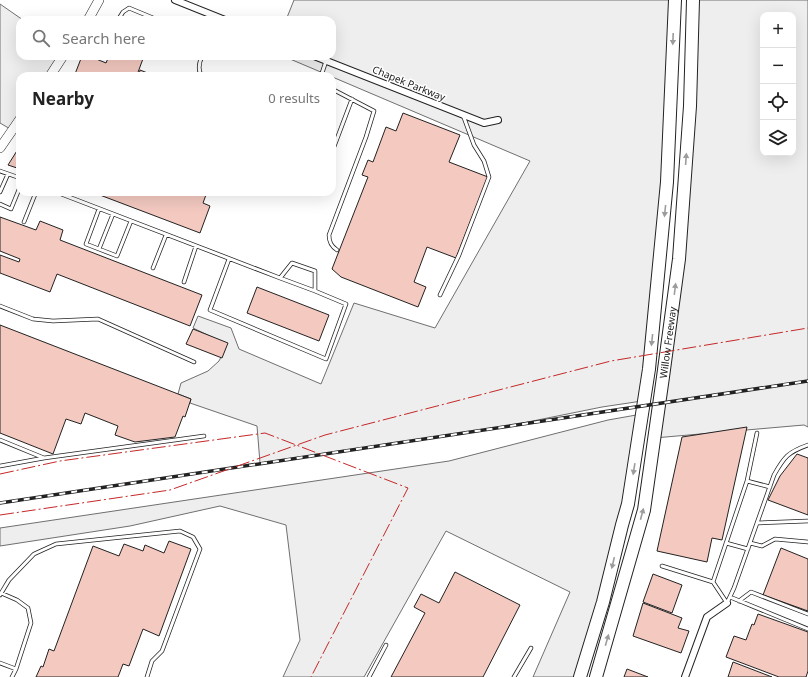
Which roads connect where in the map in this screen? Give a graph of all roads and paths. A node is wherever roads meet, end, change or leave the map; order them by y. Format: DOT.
graph roads {
  1 [pos="99,0"];
  2 [pos="175,0"];
  3 [pos="675,0"];
  4 [pos="693,0"];
  5 [pos="90,16"];
  6 [pos="120,16"];
  7 [pos="148,16"];
  8 [pos="211,16"];
  9 [pos="60,60"];
  10 [pos="201,60"];
  11 [pos="326,61"];
  12 [pos="53,72"];
  13 [pos="200,72"];
  14 [pos="322,72"];
  15 [pos="336,91"];
  16 [pos="352,99"];
  17 [pos="463,115"];
  18 [pos="498,120"];
  19 [pos="16,125"];
  20 [pos="336,141"];
  21 [pos="0,148"];
  22 [pos="0,171"];
  23 [pos="8,174"];
  24 [pos="16,177"];
  25 [pos="0,192"];
  26 [pos="17,196"];
  27 [pos="34,196"];
  28 [pos="66,196"];
  29 [pos="0,204"];
  30 [pos="99,209"];
  31 [pos="113,214"];
  32 [pos="131,221"];
  33 [pos="24,222"];
  34 [pos="166,235"];
  35 [pos="196,246"];
  36 [pos="100,249"];
  37 [pos="337,250"];
  38 [pos="228,259"];
  39 [pos="153,268"];
  40 [pos="280,278"];
  41 [pos="184,282"];
  42 [pos="315,292"];
  43 [pos="440,295"];
  44 [pos="0,306"];
  45 [pos="194,362"];
  46 [pos="757,433"];
  47 [pos="204,436"];
  48 [pos="0,440"];
  49 [pos="808,444"];
  50 [pos="44,458"];
  51 [pos="0,466"];
  52 [pos="747,481"];
  53 [pos="770,487"];
  54 [pos="808,521"];
  55 [pos="757,522"];
  56 [pos="808,542"];
  57 [pos="726,543"];
  58 [pos="750,543"];
  59 [pos="748,549"];
  60 [pos="662,566"];
  61 [pos="713,582"];
  62 [pos="0,594"];
  63 [pos="728,600"];
  64 [pos="739,601"];
  65 [pos="808,614"];
  66 [pos="808,629"];
  67 [pos="386,645"];
  68 [pos="531,648"];
  69 [pos="0,663"];
  70 [pos="16,670"];
  71 [pos="12,677"];
  72 [pos="147,677"];
  73 [pos="369,677"];
  74 [pos="514,677"];
  75 [pos="580,677"];
  76 [pos="596,677"];
  77 [pos="685,677"];
  1 -- 5 [label="main road"];
  2 -- 8 [label="street"];
  3 -- 75 [label="highway, Willow Freeway, one-way"];
  76 -- 4 [label="highway, Willow Freeway, one-way"];
  6 -- 7 [label="lane"];
  9 -- 12 [label="main road"];
  10 -- 13 [label="lane"];
  11 -- 14 [label="lane"];
  11 -- 17 [label="street, Chapek Parkway"];
  15 -- 16 [label="lane"];
  16 -- 20 [label="lane"];
  16 -- 37 [label="lane"];
  17 -- 18 [label="street, Chapek Parkway"];
  17 -- 43 [label="lane"];
  19 -- 21 [label="main road"];
  22 -- 23 [label="lane"];
  23 -- 24 [label="lane"];
  23 -- 25 [label="lane"];
  26 -- 29 [label="lane"];
  27 -- 33 [label="lane"];
  28 -- 30 [label="lane"];
  30 -- 31 [label="lane"];
  30 -- 36 [label="lane"];
  31 -- 32 [label="lane"];
  31 -- 36 [label="lane"];
  32 -- 34 [label="lane"];
  32 -- 36 [label="lane"];
  34 -- 35 [label="lane"];
  34 -- 39 [label="lane"];
  35 -- 38 [label="lane"];
  35 -- 41 [label="lane"];
  38 -- 40 [label="lane"];
  38 -- 42 [label="lane"];
  40 -- 42 [label="lane"];
  40 -- 42 [label="lane"];
  44 -- 45 [label="lane"];
  46 -- 52 [label="lane"];
  47 -- 50 [label="lane"];
  48 -- 50 [label="lane"];
  49 -- 53 [label="lane"];
  50 -- 51 [label="lane"];
  52 -- 53 [label="lane"];
  52 -- 57 [label="lane"];
  53 -- 55 [label="lane"];
  54 -- 55 [label="lane"];
  55 -- 58 [label="lane"];
  56 -- 58 [label="lane"];
  57 -- 59 [label="lane"];
  57 -- 61 [label="lane"];
  58 -- 59 [label="lane"];
  59 -- 63 [label="lane"];
  60 -- 61 [label="lane"];
  61 -- 63 [label="lane"];
  62 -- 70 [label="lane"];
  62 -- 72 [label="lane"];
  63 -- 64 [label="lane"];
  63 -- 77 [label="street"];
  64 -- 65 [label="lane"];
  64 -- 66 [label="lane"];
  67 -- 73 [label="lane"];
  68 -- 74 [label="lane"];
  69 -- 70 [label="lane"];
  70 -- 71 [label="lane"];
}
